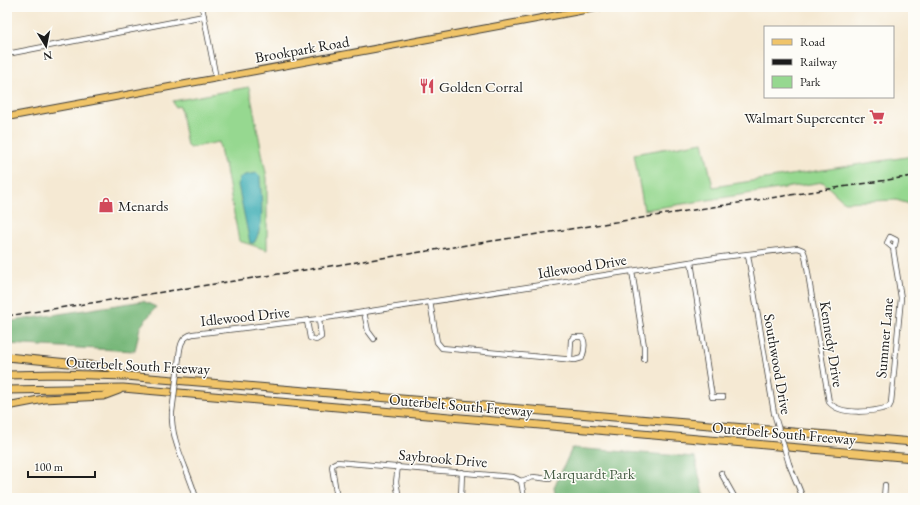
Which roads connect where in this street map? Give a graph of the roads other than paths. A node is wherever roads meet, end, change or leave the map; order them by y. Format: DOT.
graph roads {
  1 [pos="202,7"];
  2 [pos="601,7"];
  3 [pos="204,16"];
  4 [pos="7,54"];
  5 [pos="216,78"];
  6 [pos="7,117"];
  7 [pos="893,248"];
  8 [pos="803,250"];
  9 [pos="748,255"];
  10 [pos="691,262"];
  11 [pos="632,271"];
  12 [pos="430,302"];
  13 [pos="364,312"];
  14 [pos="319,319"];
  15 [pos="307,321"];
  16 [pos="374,339"];
  17 [pos="7,356"];
  18 [pos="570,359"];
  19 [pos="644,359"];
  20 [pos="7,375"];
  21 [pos="126,376"];
  22 [pos="123,388"];
  23 [pos="7,390"];
  24 [pos="723,397"];
  25 [pos="7,406"];
  26 [pos="867,412"];
  27 [pos="913,442"];
  28 [pos="913,458"];
  29 [pos="398,466"];
  30 [pos="462,472"];
  31 [pos="721,473"];
  32 [pos="550,479"];
  33 [pos="521,481"];
  34 [pos="885,485"];
  35 [pos="196,498"];
  36 [pos="337,498"];
  37 [pos="398,498"];
  38 [pos="460,498"];
  39 [pos="524,498"];
  40 [pos="735,498"];
  41 [pos="803,498"];
  42 [pos="884,498"];
  1 -- 3 [label="street"];
  2 -- 5 [label="main road, Brookpark Road"];
  3 -- 4 [label="street"];
  3 -- 5 [label="street"];
  5 -- 6 [label="main road, Brookpark Road"];
  7 -- 26 [label="street, Summer Lane"];
  8 -- 9 [label="street, Idlewood Drive"];
  8 -- 26 [label="street, Kennedy Drive"];
  9 -- 10 [label="street, Idlewood Drive"];
  9 -- 41 [label="street, Southwood Drive, bridge"];
  10 -- 11 [label="street, Idlewood Drive"];
  10 -- 24 [label="street"];
  11 -- 12 [label="street, Idlewood Drive"];
  11 -- 19 [label="street"];
  12 -- 13 [label="street, Idlewood Drive"];
  12 -- 18 [label="street"];
  13 -- 14 [label="street, Idlewood Drive"];
  13 -- 16 [label="street"];
  14 -- 15 [label="street, Idlewood Drive"];
  14 -- 15 [label="street, Idlewood Drive"];
  15 -- 35 [label="street, Idlewood Drive, bridge"];
  17 -- 21 [label="highway"];
  18 -- 18 [label="street"];
  20 -- 21 [label="highway, Outerbelt South Freeway"];
  21 -- 27 [label="highway, Outerbelt South Freeway"];
  22 -- 23 [label="highway, Outerbelt South Freeway"];
  22 -- 25 [label="highway"];
  22 -- 28 [label="highway, Outerbelt South Freeway"];
  29 -- 30 [label="street, Saybrook Drive"];
  29 -- 36 [label="street, Saybrook Drive"];
  29 -- 37 [label="street"];
  30 -- 33 [label="street, Saybrook Drive"];
  30 -- 38 [label="street"];
  31 -- 40 [label="street"];
  32 -- 33 [label="street, Saybrook Drive"];
  33 -- 39 [label="street"];
  34 -- 42 [label="street"];
}
